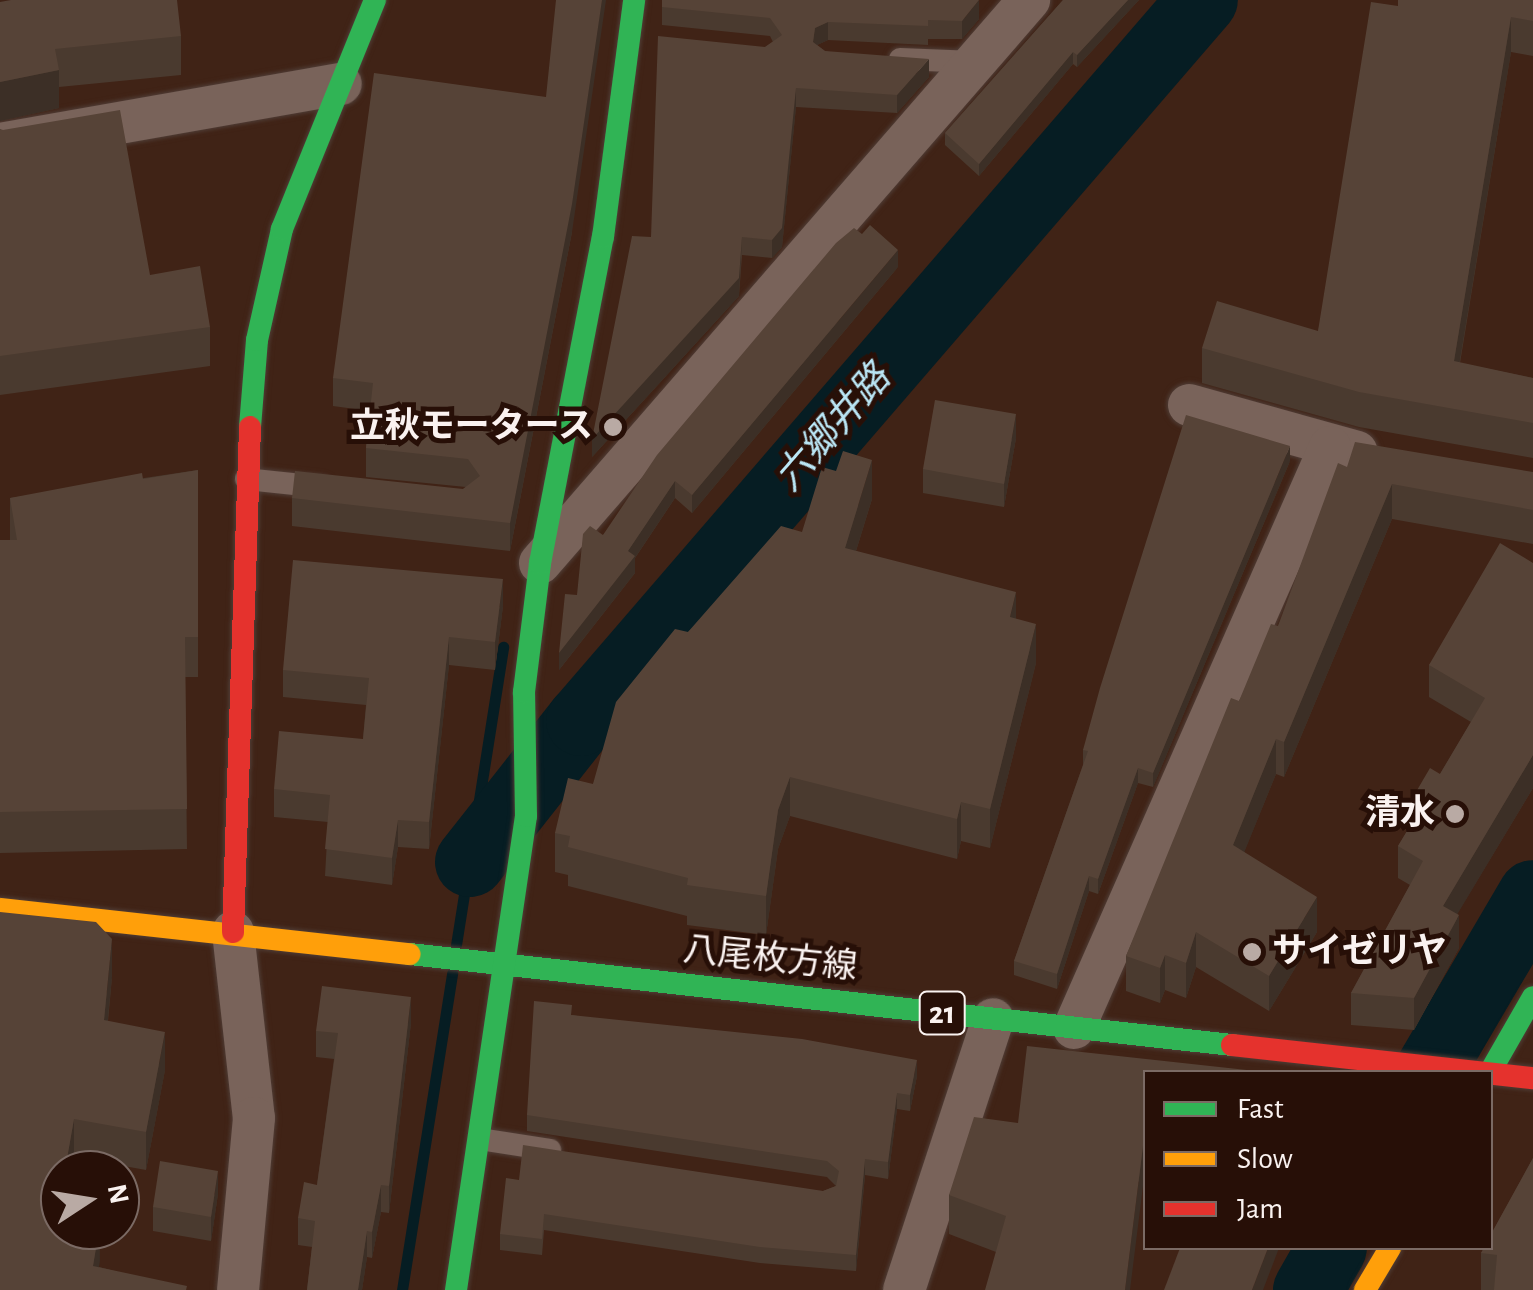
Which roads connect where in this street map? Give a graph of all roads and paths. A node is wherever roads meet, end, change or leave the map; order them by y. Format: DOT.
graph roads {
  1 [pos="375,0"];
  2 [pos="634,0"];
  3 [pos="1029,0"];
  4 [pos="882,58"];
  5 [pos="975,62"];
  6 [pos="341,84"];
  7 [pos="0,144"];
  8 [pos="1189,405"];
  9 [pos="1330,447"];
  10 [pos="1404,460"];
  11 [pos="246,479"];
  12 [pos="346,490"];
  13 [pos="540,563"];
  14 [pos="0,909"];
  15 [pos="233,932"];
  16 [pos="496,965"];
  17 [pos="1533,997"];
  18 [pos="993,1020"];
  19 [pos="1074,1028"];
  20 [pos="1471,1070"];
  21 [pos="1491,1070"];
  22 [pos="1493,1072"];
  23 [pos="1533,1078"];
  24 [pos="480,1139"];
  25 [pos="576,1154"];
  26 [pos="1389,1250"];
  27 [pos="238,1290"];
  28 [pos="456,1290"];
  29 [pos="904,1290"];
  30 [pos="1365,1290"];
  1 -- 6 [label="street"];
  2 -- 13 [label="street"];
  3 -- 5 [label="street"];
  4 -- 5 [label="lane"];
  5 -- 13 [label="street"];
  6 -- 7 [label="street"];
  6 -- 11 [label="street"];
  8 -- 9 [label="street"];
  9 -- 10 [label="street"];
  9 -- 19 [label="street"];
  11 -- 12 [label="lane"];
  11 -- 15 [label="street"];
  13 -- 16 [label="street"];
  14 -- 15 [label="street, 八尾枚方線 / 21"];
  15 -- 16 [label="street, 八尾枚方線 / 21"];
  15 -- 27 [label="street"];
  16 -- 18 [label="street, 八尾枚方線 / 21"];
  16 -- 24 [label="street"];
  17 -- 21 [label="street"];
  18 -- 19 [label="street, 八尾枚方線 / 21"];
  18 -- 29 [label="street"];
  19 -- 20 [label="street, 八尾枚方線 / 21"];
  22 -- 23 [label="street, 八尾枚方線 / 21"];
  24 -- 25 [label="lane"];
  24 -- 28 [label="street"];
  26 -- 30 [label="street"];
}
